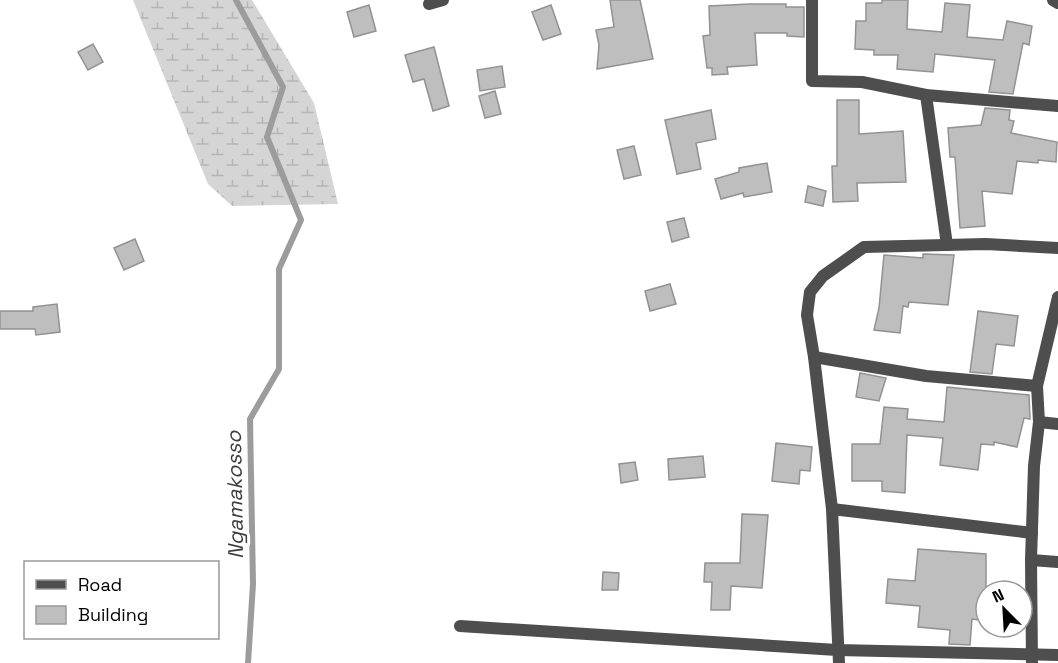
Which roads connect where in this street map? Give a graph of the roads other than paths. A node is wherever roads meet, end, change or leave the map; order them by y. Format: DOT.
graph roads {
  1 [pos="443,0"];
  2 [pos="812,0"];
  3 [pos="1053,0"];
  4 [pos="1058,3"];
  5 [pos="429,4"];
  6 [pos="926,95"];
  7 [pos="1058,106"];
  8 [pos="947,245"];
  9 [pos="1058,248"];
  10 [pos="1058,297"];
  11 [pos="814,357"];
  12 [pos="1037,386"];
  13 [pos="1039,422"];
  14 [pos="1058,424"];
  15 [pos="832,509"];
  16 [pos="1032,533"];
  17 [pos="1031,560"];
  18 [pos="1058,562"];
  19 [pos="460,626"];
  20 [pos="837,650"];
  21 [pos="1058,655"];
  22 [pos="1032,659"];
  23 [pos="838,663"];
  1 -- 5 [label="street"];
  2 -- 6 [label="street"];
  3 -- 4 [label="street"];
  6 -- 7 [label="street"];
  6 -- 8 [label="street"];
  8 -- 9 [label="street"];
  8 -- 11 [label="street"];
  10 -- 12 [label="street"];
  11 -- 12 [label="street"];
  11 -- 15 [label="street"];
  12 -- 13 [label="street"];
  13 -- 14 [label="street"];
  13 -- 16 [label="street"];
  15 -- 16 [label="street"];
  15 -- 20 [label="street"];
  16 -- 17 [label="street"];
  17 -- 18 [label="street"];
  17 -- 22 [label="street"];
  19 -- 20 [label="street"];
  20 -- 22 [label="street"];
  20 -- 23 [label="street"];
  21 -- 22 [label="street"];
}
